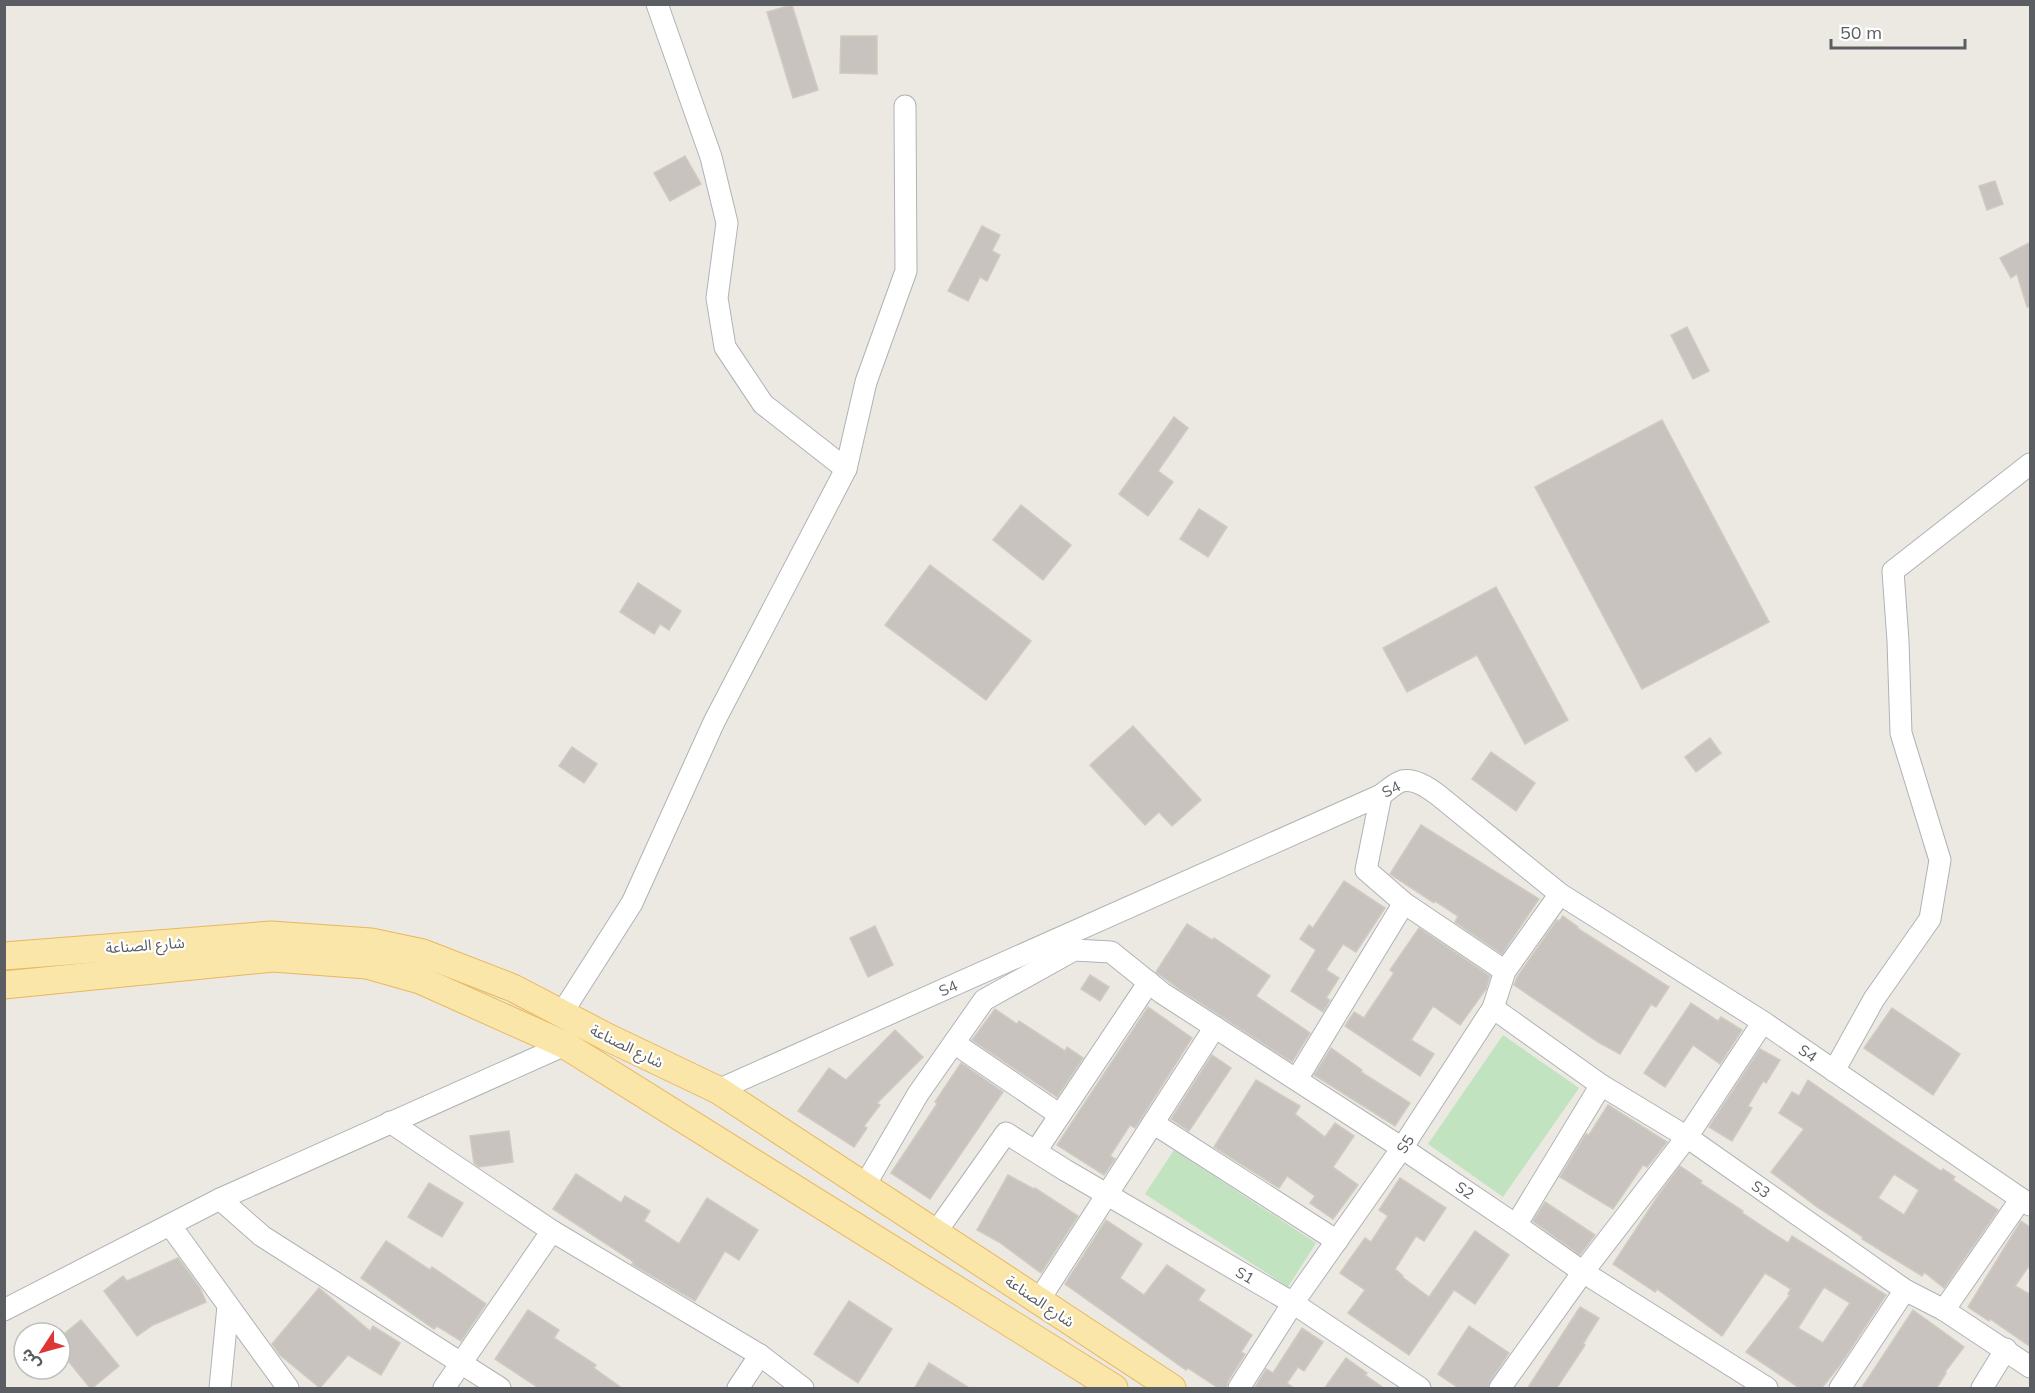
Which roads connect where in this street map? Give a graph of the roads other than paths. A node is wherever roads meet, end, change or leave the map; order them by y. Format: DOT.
graph roads {
  1 [pos="657,4"];
  2 [pos="905,106"];
  3 [pos="2031,464"];
  4 [pos="846,469"];
  5 [pos="1381,795"];
  6 [pos="1560,894"];
  7 [pos="1404,903"];
  8 [pos="4,956"];
  9 [pos="1505,971"];
  10 [pos="4,985"];
  11 [pos="1155,988"];
  12 [pos="1493,1008"];
  13 [pos="562,1013"];
  14 [pos="1763,1022"];
  15 [pos="1215,1027"];
  16 [pos="954,1043"];
  17 [pos="565,1045"];
  18 [pos="1834,1071"];
  19 [pos="1297,1079"];
  20 [pos="1601,1085"];
  21 [pos="718,1090"];
  22 [pos="1060,1115"];
  23 [pos="390,1122"];
  24 [pos="1153,1123"];
  25 [pos="1687,1137"];
  26 [pos="1402,1148"];
  27 [pos="1036,1151"];
  28 [pos="865,1185"];
  29 [pos="1107,1194"];
  30 [pos="220,1199"];
  31 [pos="2026,1202"];
  32 [pos="170,1225"];
  33 [pos="1516,1225"];
  34 [pos="552,1231"];
  35 [pos="936,1232"];
  36 [pos="1337,1241"];
  37 [pos="1583,1272"];
  38 [pos="1905,1290"];
  39 [pos="1039,1300"];
  40 [pos="1293,1303"];
  41 [pos="228,1306"];
  42 [pos="4,1310"];
  43 [pos="1944,1310"];
  44 [pos="2006,1349"];
  45 [pos="760,1355"];
  46 [pos="461,1363"];
  47 [pos="2031,1366"];
  48 [pos="220,1389"];
  49 [pos="288,1389"];
  50 [pos="444,1389"];
  51 [pos="501,1389"];
  52 [pos="738,1389"];
  53 [pos="803,1389"];
  54 [pos="1114,1389"];
  55 [pos="1172,1389"];
  56 [pos="1239,1389"];
  57 [pos="1420,1389"];
  58 [pos="1500,1389"];
  59 [pos="1767,1389"];
  60 [pos="1840,1389"];
  61 [pos="1982,1389"];
  1 -- 4 [label="street"];
  2 -- 4 [label="street"];
  3 -- 18 [label="street"];
  4 -- 13 [label="street"];
  5 -- 6 [label="street, S4"];
  5 -- 7 [label="street"];
  5 -- 21 [label="street, S4"];
  6 -- 9 [label="street, S5"];
  6 -- 14 [label="street, S4"];
  7 -- 9 [label="street"];
  7 -- 19 [label="street"];
  8 -- 13 [label="main road, شارع الصناعة"];
  9 -- 12 [label="street, S5"];
  10 -- 17 [label="main road, شارع الصناعة"];
  11 -- 15 [label="street, S2"];
  11 -- 16 [label="street, S2"];
  11 -- 22 [label="street"];
  12 -- 20 [label="street, S3"];
  12 -- 26 [label="street, S5"];
  13 -- 21 [label="main road, شارع الصناعة"];
  14 -- 18 [label="street, S4"];
  14 -- 25 [label="street"];
  15 -- 19 [label="street, S2"];
  15 -- 24 [label="street"];
  16 -- 22 [label="street"];
  16 -- 28 [label="street, S2"];
  17 -- 23 [label="street"];
  17 -- 54 [label="main road, شارع الصناعة"];
  18 -- 31 [label="street, S4"];
  19 -- 26 [label="street, S2"];
  20 -- 25 [label="street, S3"];
  20 -- 33 [label="street"];
  21 -- 28 [label="main road, شارع الصناعة"];
  22 -- 27 [label="street"];
  23 -- 30 [label="street"];
  23 -- 34 [label="street"];
  24 -- 29 [label="street"];
  24 -- 36 [label="street"];
  25 -- 37 [label="street"];
  25 -- 38 [label="street, S3"];
  26 -- 33 [label="street, S2"];
  26 -- 36 [label="street, S5"];
  27 -- 29 [label="street, S1"];
  27 -- 35 [label="street, S1"];
  28 -- 35 [label="main road, شارع الصناعة"];
  29 -- 39 [label="street"];
  29 -- 40 [label="street, S1"];
  30 -- 32 [label="street"];
  30 -- 46 [label="street"];
  31 -- 43 [label="street"];
  32 -- 41 [label="street"];
  32 -- 42 [label="street"];
  33 -- 37 [label="street, S2"];
  34 -- 45 [label="street"];
  34 -- 46 [label="street"];
  35 -- 39 [label="main road, شارع الصناعة"];
  36 -- 40 [label="street, S5"];
  37 -- 58 [label="street"];
  37 -- 59 [label="street, S2"];
  38 -- 43 [label="street, S3"];
  38 -- 60 [label="street"];
  39 -- 55 [label="main road, شارع الصناعة"];
  40 -- 56 [label="street, S5"];
  40 -- 57 [label="street, S1"];
  41 -- 48 [label="street"];
  41 -- 49 [label="street"];
  43 -- 44 [label="street, S3"];
  44 -- 47 [label="street, S3"];
  44 -- 61 [label="street"];
  45 -- 52 [label="street"];
  45 -- 53 [label="street"];
  46 -- 50 [label="street"];
  46 -- 51 [label="street"];
}
